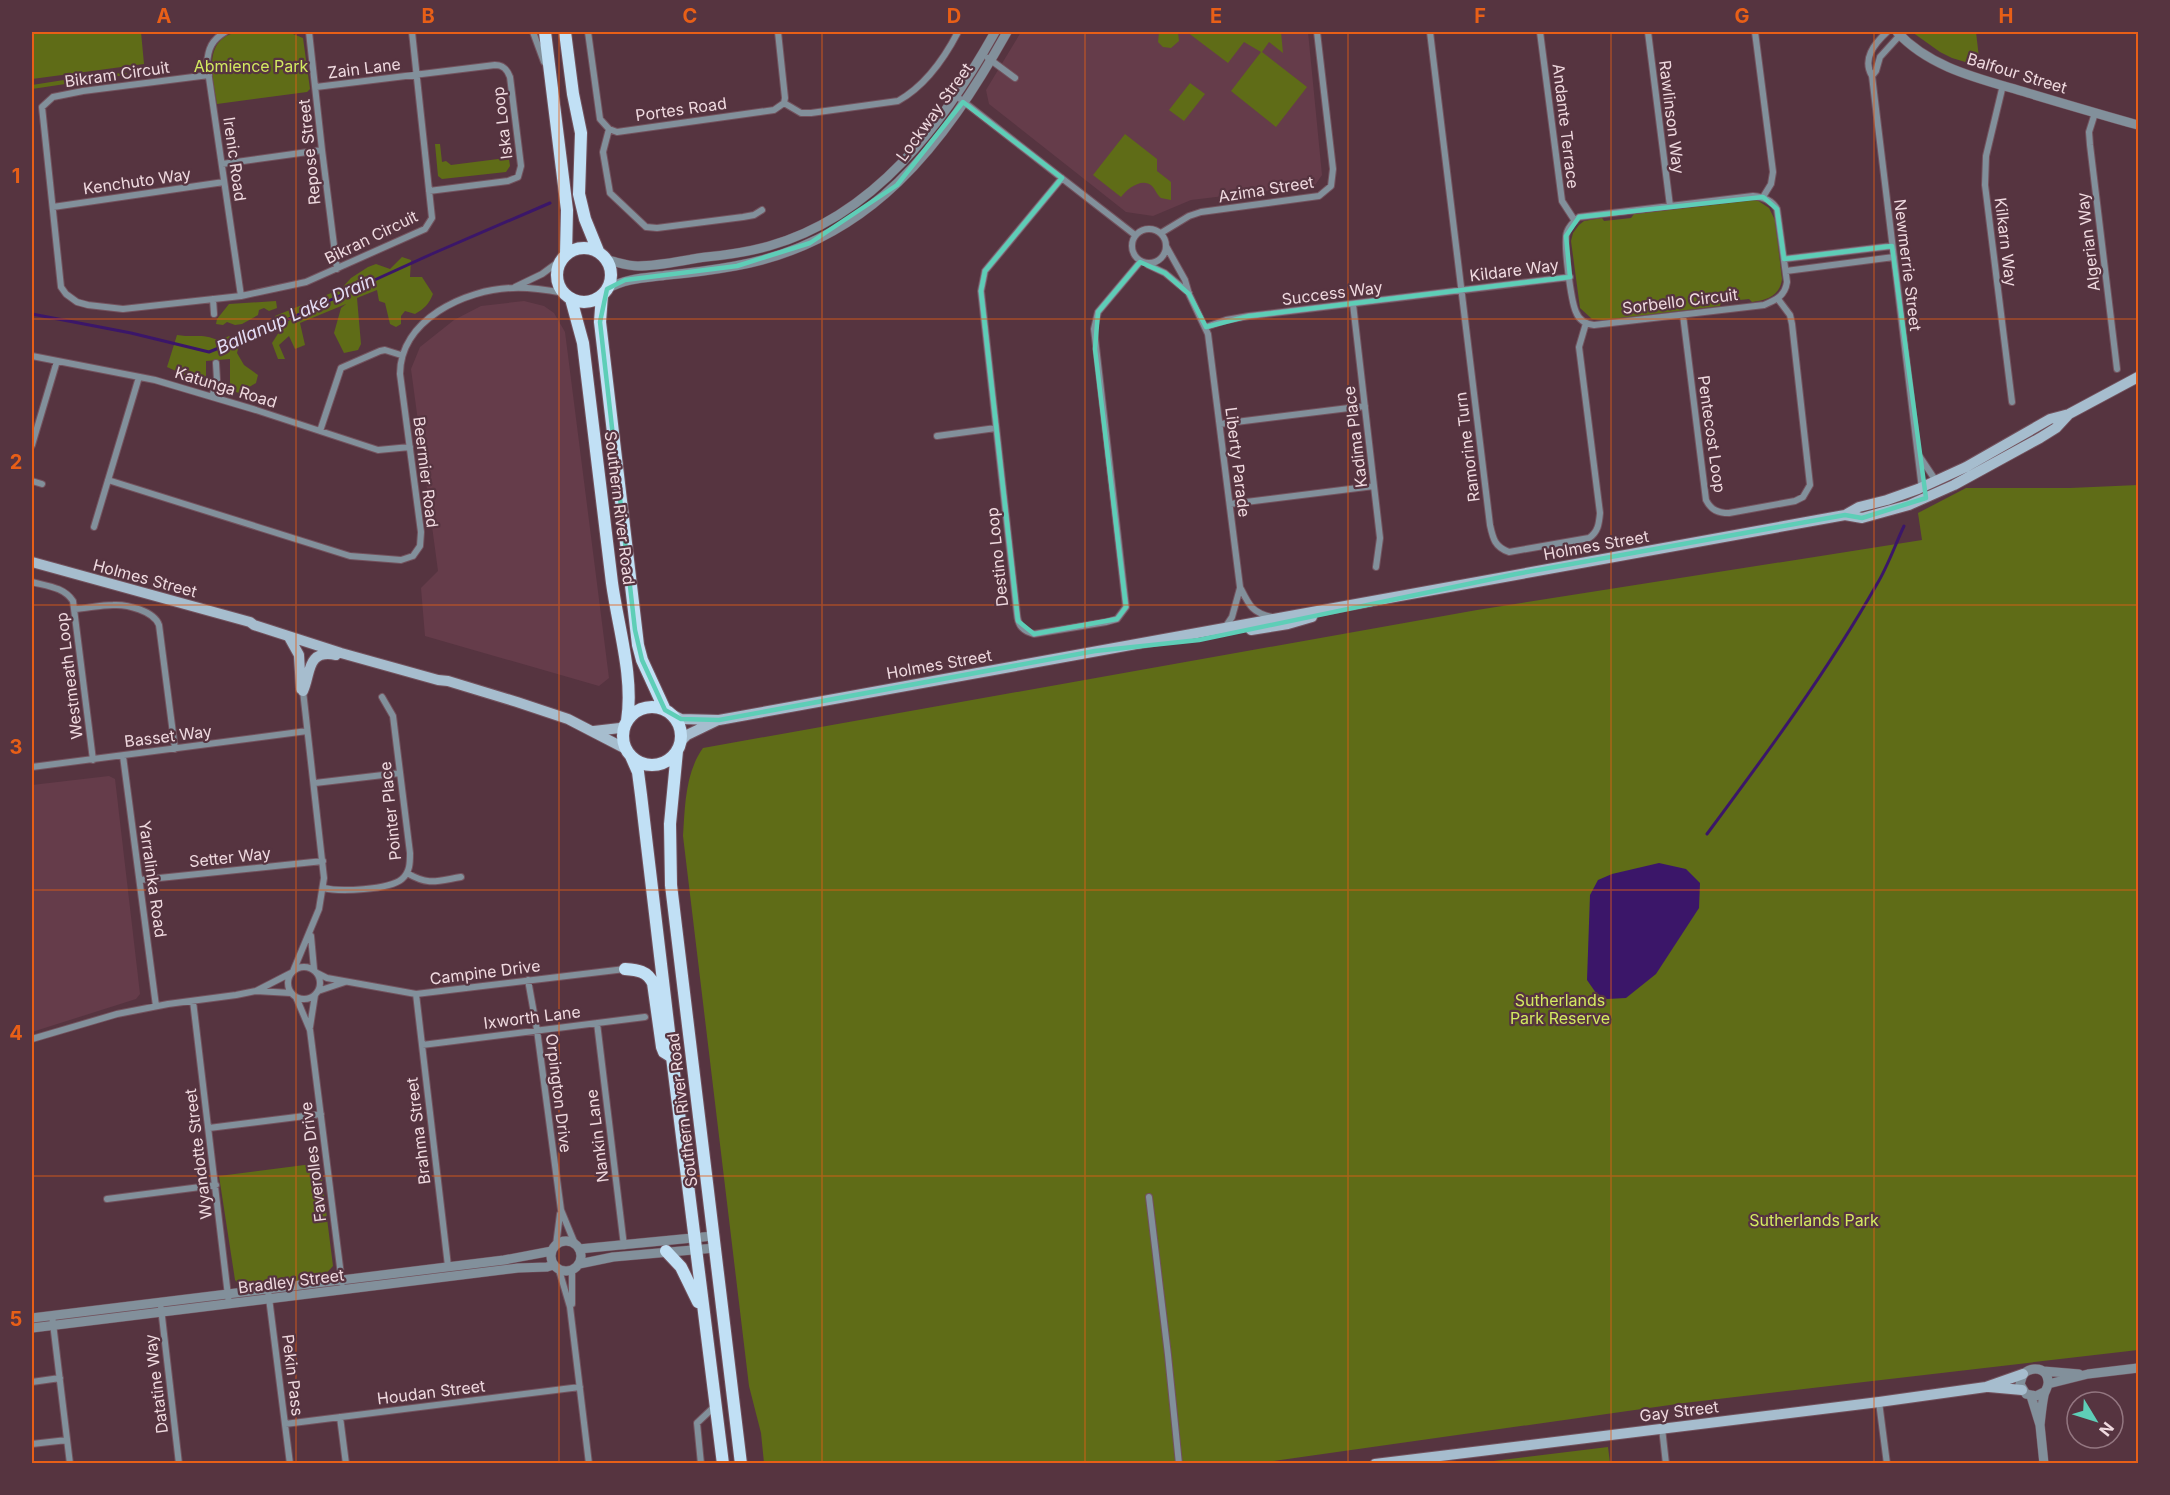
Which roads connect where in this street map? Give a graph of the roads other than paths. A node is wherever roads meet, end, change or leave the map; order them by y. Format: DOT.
graph roads {
  1 [pos="225,32"];
  2 [pos="309,32"];
  3 [pos="412,32"];
  4 [pos="533,32"];
  5 [pos="545,32"];
  6 [pos="565,32"];
  7 [pos="588,32"];
  8 [pos="778,32"];
  9 [pos="958,32"];
  10 [pos="995,32"];
  11 [pos="1007,32"];
  12 [pos="1317,32"];
  13 [pos="1430,32"];
  14 [pos="1540,32"];
  15 [pos="1648,32"];
  16 [pos="1755,32"];
  17 [pos="1887,32"];
  18 [pos="1898,33"];
  19 [pos="987,57"];
  20 [pos="549,74"];
  21 [pos="209,75"];
  22 [pos="416,75"];
  23 [pos="1872,76"];
  24 [pos="1015,78"];
  25 [pos="2003,85"];
  26 [pos="316,87"];
  27 [pos="955,95"];
  28 [pos="963,102"];
  29 [pos="784,103"];
  30 [pos="2095,113"];
  31 [pos="2139,125"];
  32 [pos="609,129"];
  33 [pos="322,150"];
  34 [pos="222,164"];
  35 [pos="1062,178"];
  36 [pos="224,182"];
  37 [pos="429,191"];
  38 [pos="1763,197"];
  39 [pos="1670,206"];
  40 [pos="53,207"];
  41 [pos="762,210"];
  42 [pos="1575,221"];
  43 [pos="1161,233"];
  44 [pos="1135,236"];
  45 [pos="1166,246"];
  46 [pos="1892,246"];
  47 [pos="602,255"];
  48 [pos="564,257"];
  49 [pos="1894,257"];
  50 [pos="1784,259"];
  51 [pos="1143,263"];
  52 [pos="337,269"];
  53 [pos="1786,271"];
  54 [pos="1570,277"];
  55 [pos="515,287"];
  56 [pos="1462,290"];
  57 [pos="604,292"];
  58 [pos="1189,294"];
  59 [pos="241,296"];
  60 [pos="567,296"];
  61 [pos="213,299"];
  62 [pos="1778,299"];
  63 [pos="1353,304"];
  64 [pos="214,314"];
  65 [pos="1683,315"];
  66 [pos="1586,323"];
  67 [pos="1206,327"];
  68 [pos="401,355"];
  69 [pos="32,356"];
  70 [pos="57,361"];
  71 [pos="216,363"];
  72 [pos="2117,369"];
  73 [pos="139,377"];
  74 [pos="2139,377"];
  75 [pos="212,397"];
  76 [pos="2012,402"];
  77 [pos="1365,406"];
  78 [pos="1220,424"];
  79 [pos="996,428"];
  80 [pos="321,431"];
  81 [pos="937,436"];
  82 [pos="32,445"];
  83 [pos="410,447"];
  84 [pos="1920,456"];
  85 [pos="108,480"];
  86 [pos="32,481"];
  87 [pos="42,484"];
  88 [pos="1939,485"];
  89 [pos="1374,486"];
  90 [pos="1924,492"];
  91 [pos="1230,504"];
  92 [pos="94,527"];
  93 [pos="32,562"];
  94 [pos="1376,567"];
  95 [pos="32,582"];
  96 [pos="1240,587"];
  97 [pos="1352,606"];
  98 [pos="75,609"];
  99 [pos="1276,617"];
  100 [pos="250,622"];
  101 [pos="1223,628"];
  102 [pos="290,637"];
  103 [pos="1165,640"];
  104 [pos="412,673"];
  105 [pos="448,681"];
  106 [pos="303,691"];
  107 [pos="381,697"];
  108 [pos="668,712"];
  109 [pos="718,720"];
  110 [pos="626,724"];
  111 [pos="307,731"];
  112 [pos="594,731"];
  113 [pos="679,746"];
  114 [pos="175,749"];
  115 [pos="628,752"];
  116 [pos="123,756"];
  117 [pos="93,760"];
  118 [pos="32,767"];
  119 [pos="400,773"];
  120 [pos="315,783"];
  121 [pos="323,861"];
  122 [pos="407,873"];
  123 [pos="461,877"];
  124 [pos="140,880"];
  125 [pos="324,888"];
  126 [pos="310,932"];
  127 [pos="625,969"];
  128 [pos="292,971"];
  129 [pos="315,971"];
  130 [pos="528,980"];
  131 [pos="348,981"];
  132 [pos="256,991"];
  133 [pos="316,993"];
  134 [pos="416,994"];
  135 [pos="293,995"];
  136 [pos="193,1001"];
  137 [pos="156,1006"];
  138 [pos="645,1017"];
  139 [pos="597,1023"];
  140 [pos="310,1030"];
  141 [pos="537,1030"];
  142 [pos="32,1039"];
  143 [pos="422,1045"];
  144 [pos="672,1057"];
  145 [pos="321,1114"];
  146 [pos="209,1128"];
  147 [pos="216,1185"];
  148 [pos="1149,1197"];
  149 [pos="107,1198"];
  150 [pos="561,1210"];
  151 [pos="714,1242"];
  152 [pos="695,1243"];
  153 [pos="624,1246"];
  154 [pos="577,1247"];
  155 [pos="554,1248"];
  156 [pos="666,1251"];
  157 [pos="448,1266"];
  158 [pos="575,1267"];
  159 [pos="556,1268"];
  160 [pos="342,1285"];
  161 [pos="228,1293"];
  162 [pos="269,1295"];
  163 [pos="161,1302"];
  164 [pos="229,1304"];
  165 [pos="570,1307"];
  166 [pos="162,1312"];
  167 [pos="704,1314"];
  168 [pos="52,1315"];
  169 [pos="32,1318"];
  170 [pos="54,1326"];
  171 [pos="32,1328"];
  172 [pos="2139,1368"];
  173 [pos="2043,1371"];
  174 [pos="2023,1374"];
  175 [pos="2088,1374"];
  176 [pos="60,1378"];
  177 [pos="32,1382"];
  178 [pos="580,1387"];
  179 [pos="1986,1387"];
  180 [pos="2046,1388"];
  181 [pos="2026,1393"];
  182 [pos="1879,1402"];
  183 [pos="715,1406"];
  184 [pos="340,1417"];
  185 [pos="285,1424"];
  186 [pos="2040,1425"];
  187 [pos="1662,1428"];
  188 [pos="68,1440"];
  189 [pos="32,1444"];
  190 [pos="70,1464"];
  191 [pos="179,1464"];
  192 [pos="290,1464"];
  193 [pos="346,1464"];
  194 [pos="589,1464"];
  195 [pos="701,1464"];
  196 [pos="723,1464"];
  197 [pos="741,1464"];
  198 [pos="1179,1464"];
  199 [pos="1375,1464"];
  200 [pos="1666,1464"];
  201 [pos="1887,1464"];
  202 [pos="2044,1464"];
  1 -- 21 [label="street, Irenic Road"];
  2 -- 26 [label="street, Repose Street"];
  3 -- 22 [label="street, Bikran Circuit"];
  4 -- 20 [label="street"];
  5 -- 20 [label="main road"];
  6 -- 47 [label="main road"];
  7 -- 32 [label="street"];
  8 -- 29 [label="street"];
  9 -- 29 [label="street"];
  10 -- 19 [label="street, Lockway Street"];
  11 -- 19 [label="street, Lockway Street"];
  12 -- 43 [label="street, Azima Street"];
  13 -- 56 [label="street, Ramorine Turn"];
  14 -- 42 [label="street, Andante Terrace"];
  15 -- 39 [label="street, Rawlinson Way"];
  16 -- 38 [label="street"];
  17 -- 23 [label="street, Newmerrie Street"];
  18 -- 23 [label="street"];
  18 -- 25 [label="street, Balfour Street"];
  19 -- 24 [label="street"];
  19 -- 27 [label="street, Lockway Street"];
  19 -- 28 [label="street, Lockway Street"];
  20 -- 48 [label="main road"];
  21 -- 34 [label="street, Irenic Road"];
  21 -- 40 [label="street, Bikram Circuit"];
  22 -- 26 [label="street, Zain Lane"];
  22 -- 37 [label="street, Bikran Circuit"];
  22 -- 37 [label="street, Iska Loop"];
  23 -- 46 [label="street, Newmerrie Street"];
  25 -- 30 [label="street, Balfour Street"];
  25 -- 76 [label="street, Kilkarn Way"];
  26 -- 33 [label="street, Repose Street"];
  27 -- 28 [label="street"];
  27 -- 47 [label="street, Lockway Street"];
  28 -- 35 [label="street"];
  28 -- 57 [label="street, Lockway Street"];
  29 -- 32 [label="street, Portes Road"];
  30 -- 31 [label="street, Balfour Street"];
  30 -- 72 [label="street, Algerian Way"];
  32 -- 41 [label="street"];
  33 -- 34 [label="street"];
  33 -- 52 [label="street, Repose Street"];
  34 -- 36 [label="street, Irenic Road"];
  35 -- 44 [label="street"];
  35 -- 79 [label="street, Destino Loop"];
  36 -- 40 [label="street, Kenchuto Way"];
  36 -- 59 [label="street, Irenic Road"];
  37 -- 52 [label="street, Bikran Circuit"];
  38 -- 39 [label="street"];
  38 -- 50 [label="street"];
  39 -- 42 [label="street"];
  40 -- 61 [label="street, Bikram Circuit"];
  42 -- 54 [label="street"];
  43 -- 44 [label="street"];
  43 -- 45 [label="street"];
  44 -- 51 [label="street"];
  45 -- 51 [label="street"];
  45 -- 58 [label="street, Liberty Parade"];
  46 -- 49 [label="street, Newmerrie Street"];
  46 -- 50 [label="street"];
  47 -- 48 [label="main road"];
  47 -- 57 [label="main road"];
  48 -- 55 [label="street"];
  48 -- 60 [label="main road"];
  49 -- 53 [label="street"];
  49 -- 84 [label="street, Newmerrie Street"];
  50 -- 53 [label="street"];
  51 -- 58 [label="street, Liberty Parade"];
  51 -- 79 [label="street, Destino Loop"];
  52 -- 59 [label="street, Bikran Circuit"];
  53 -- 62 [label="street"];
  54 -- 56 [label="street, Kildare Way"];
  54 -- 66 [label="street"];
  55 -- 60 [label="street"];
  55 -- 68 [label="street"];
  56 -- 63 [label="street, Success Way"];
  56 -- 66 [label="street, Ramorine Turn"];
  57 -- 60 [label="main road"];
  57 -- 108 [label="main road, Southern River Road"];
  58 -- 67 [label="street, Liberty Parade"];
  59 -- 61 [label="street, Bikram Circuit"];
  60 -- 110 [label="main road, Southern River Road"];
  61 -- 64 [label="street"];
  62 -- 65 [label="street, Sorbello Circuit"];
  62 -- 65 [label="street, Pentecost Loop"];
  63 -- 67 [label="street, Success Way"];
  63 -- 77 [label="street, Kadima Place"];
  65 -- 66 [label="street, Sorbello Circuit"];
  67 -- 78 [label="street, Liberty Parade"];
  68 -- 80 [label="street"];
  68 -- 83 [label="street, Beermier Road"];
  69 -- 70 [label="street, Katunga Road"];
  70 -- 73 [label="street, Katunga Road"];
  70 -- 82 [label="street"];
  71 -- 75 [label="street"];
  73 -- 75 [label="street, Katunga Road"];
  73 -- 85 [label="street"];
  74 -- 88 [label="main road, Holmes Street"];
  75 -- 80 [label="street, Katunga Road"];
  77 -- 78 [label="street"];
  77 -- 89 [label="street, Kadima Place"];
  78 -- 91 [label="street, Liberty Parade"];
  79 -- 81 [label="street"];
  80 -- 83 [label="street, Katunga Road"];
  83 -- 85 [label="street, Beermier Road"];
  84 -- 88 [label="street, Newmerrie Street"];
  84 -- 90 [label="street, Newmerrie Street"];
  85 -- 92 [label="street"];
  86 -- 87 [label="street"];
  88 -- 90 [label="main road, Holmes Street"];
  89 -- 91 [label="street"];
  89 -- 94 [label="street, Kadima Place"];
  90 -- 97 [label="main road, Holmes Street"];
  91 -- 96 [label="street, Liberty Parade"];
  93 -- 100 [label="main road, Holmes Street"];
  95 -- 98 [label="street, Westmeath Loop"];
  96 -- 99 [label="street, Liberty Parade"];
  96 -- 101 [label="street"];
  97 -- 99 [label="main road, Holmes Street"];
  97 -- 103 [label="main road, Holmes Street"];
  98 -- 114 [label="street"];
  98 -- 117 [label="street, Westmeath Loop"];
  99 -- 101 [label="main road, Holmes Street"];
  100 -- 102 [label="main road, Holmes Street"];
  100 -- 105 [label="main road, Holmes Street"];
  101 -- 103 [label="main road, Holmes Street"];
  102 -- 104 [label="main road, Holmes Street"];
  102 -- 106 [label="main road"];
  103 -- 109 [label="main road, Holmes Street"];
  104 -- 105 [label="main road, Holmes Street"];
  104 -- 106 [label="main road"];
  105 -- 112 [label="main road, Holmes Street"];
  106 -- 111 [label="street"];
  107 -- 119 [label="street, Pointer Place"];
  108 -- 109 [label="main road, Holmes Street"];
  108 -- 110 [label="main road"];
  108 -- 113 [label="main road"];
  109 -- 113 [label="main road, Holmes Street"];
  110 -- 112 [label="main road"];
  110 -- 115 [label="main road"];
  111 -- 114 [label="street, Basset Way"];
  111 -- 120 [label="street"];
  112 -- 115 [label="main road, Holmes Street"];
  113 -- 115 [label="main road"];
  113 -- 151 [label="main road, Southern River Road"];
  114 -- 116 [label="street, Basset Way"];
  115 -- 144 [label="main road, Southern River Road"];
  116 -- 117 [label="street, Basset Way"];
  116 -- 124 [label="street, Yarralinka Road"];
  117 -- 118 [label="street, Basset Way"];
  119 -- 120 [label="street"];
  119 -- 122 [label="street, Pointer Place"];
  120 -- 121 [label="street"];
  121 -- 124 [label="street, Setter Way"];
  121 -- 125 [label="street"];
  122 -- 123 [label="street"];
  122 -- 125 [label="street, Pointer Place"];
  124 -- 137 [label="street, Yarralinka Road"];
  125 -- 126 [label="street"];
  126 -- 128 [label="street"];
  126 -- 129 [label="street"];
  127 -- 130 [label="street, Campine Drive"];
  127 -- 144 [label="main road"];
  128 -- 129 [label="street"];
  128 -- 132 [label="street"];
  128 -- 135 [label="street"];
  129 -- 131 [label="street, Campine Drive"];
  129 -- 133 [label="street"];
  130 -- 134 [label="street, Campine Drive"];
  130 -- 141 [label="street, Orpington Drive"];
  131 -- 133 [label="street, Campine Drive"];
  131 -- 134 [label="street, Campine Drive"];
  132 -- 135 [label="street"];
  132 -- 136 [label="street"];
  133 -- 135 [label="street"];
  133 -- 140 [label="street, Faverolles Drive"];
  134 -- 143 [label="street, Brahma Street"];
  135 -- 140 [label="street, Faverolles Drive"];
  136 -- 137 [label="street"];
  136 -- 146 [label="street, Wyandotte Street"];
  137 -- 142 [label="street"];
  138 -- 139 [label="street, Ixworth Lane"];
  139 -- 141 [label="street, Ixworth Lane"];
  139 -- 153 [label="street, Nankin Lane"];
  140 -- 145 [label="street, Faverolles Drive"];
  141 -- 143 [label="street, Ixworth Lane"];
  141 -- 150 [label="street, Orpington Drive"];
  143 -- 157 [label="street, Brahma Street"];
  144 -- 152 [label="main road, Southern River Road"];
  145 -- 146 [label="street"];
  145 -- 160 [label="street, Faverolles Drive"];
  146 -- 147 [label="street, Wyandotte Street"];
  147 -- 149 [label="street"];
  147 -- 161 [label="street, Wyandotte Street"];
  148 -- 198 [label="street"];
  150 -- 154 [label="street, Orpington Drive"];
  150 -- 155 [label="street, Orpington Drive"];
  151 -- 152 [label="street"];
  151 -- 197 [label="main road, Southern River Road"];
  152 -- 153 [label="street"];
  152 -- 156 [label="street"];
  152 -- 167 [label="main road, Southern River Road"];
  153 -- 154 [label="street"];
  154 -- 155 [label="street"];
  154 -- 158 [label="street"];
  155 -- 157 [label="street, Bradley Street"];
  155 -- 159 [label="street"];
  156 -- 158 [label="street"];
  156 -- 167 [label="main road"];
  157 -- 160 [label="street, Bradley Street"];
  158 -- 159 [label="street"];
  158 -- 165 [label="street"];
  159 -- 160 [label="street, Bradley Street"];
  159 -- 165 [label="street"];
  160 -- 162 [label="street, Bradley Street"];
  161 -- 162 [label="street, Bradley Street"];
  161 -- 163 [label="street, Bradley Street"];
  161 -- 164 [label="street, Wyandotte Street"];
  162 -- 164 [label="street, Bradley Street"];
  162 -- 185 [label="street, Pekin Pass"];
  163 -- 166 [label="street, Datatine Way"];
  163 -- 168 [label="street, Bradley Street"];
  164 -- 166 [label="street, Bradley Street"];
  165 -- 178 [label="street"];
  166 -- 170 [label="street, Bradley Street"];
  166 -- 191 [label="street, Datatine Way"];
  167 -- 183 [label="main road, Southern River Road"];
  168 -- 169 [label="street, Bradley Street"];
  168 -- 170 [label="street"];
  170 -- 171 [label="street, Bradley Street"];
  170 -- 176 [label="street"];
  172 -- 175 [label="street"];
  173 -- 174 [label="street"];
  173 -- 175 [label="street"];
  173 -- 180 [label="street"];
  174 -- 179 [label="main road, Gay Street"];
  174 -- 181 [label="street"];
  175 -- 180 [label="street"];
  176 -- 177 [label="street"];
  176 -- 188 [label="street"];
  178 -- 184 [label="street, Houdan Street"];
  178 -- 194 [label="street"];
  179 -- 181 [label="main road, Gay Street"];
  179 -- 182 [label="main road, Gay Street"];
  180 -- 181 [label="street"];
  180 -- 186 [label="street"];
  181 -- 186 [label="street"];
  182 -- 187 [label="main road, Gay Street"];
  182 -- 201 [label="street"];
  183 -- 195 [label="street"];
  183 -- 196 [label="main road, Southern River Road"];
  184 -- 185 [label="street, Houdan Street"];
  184 -- 193 [label="street"];
  185 -- 192 [label="street, Pekin Pass"];
  186 -- 202 [label="street"];
  187 -- 199 [label="main road, Gay Street"];
  187 -- 200 [label="street"];
  188 -- 189 [label="street"];
  188 -- 190 [label="street"];
}
